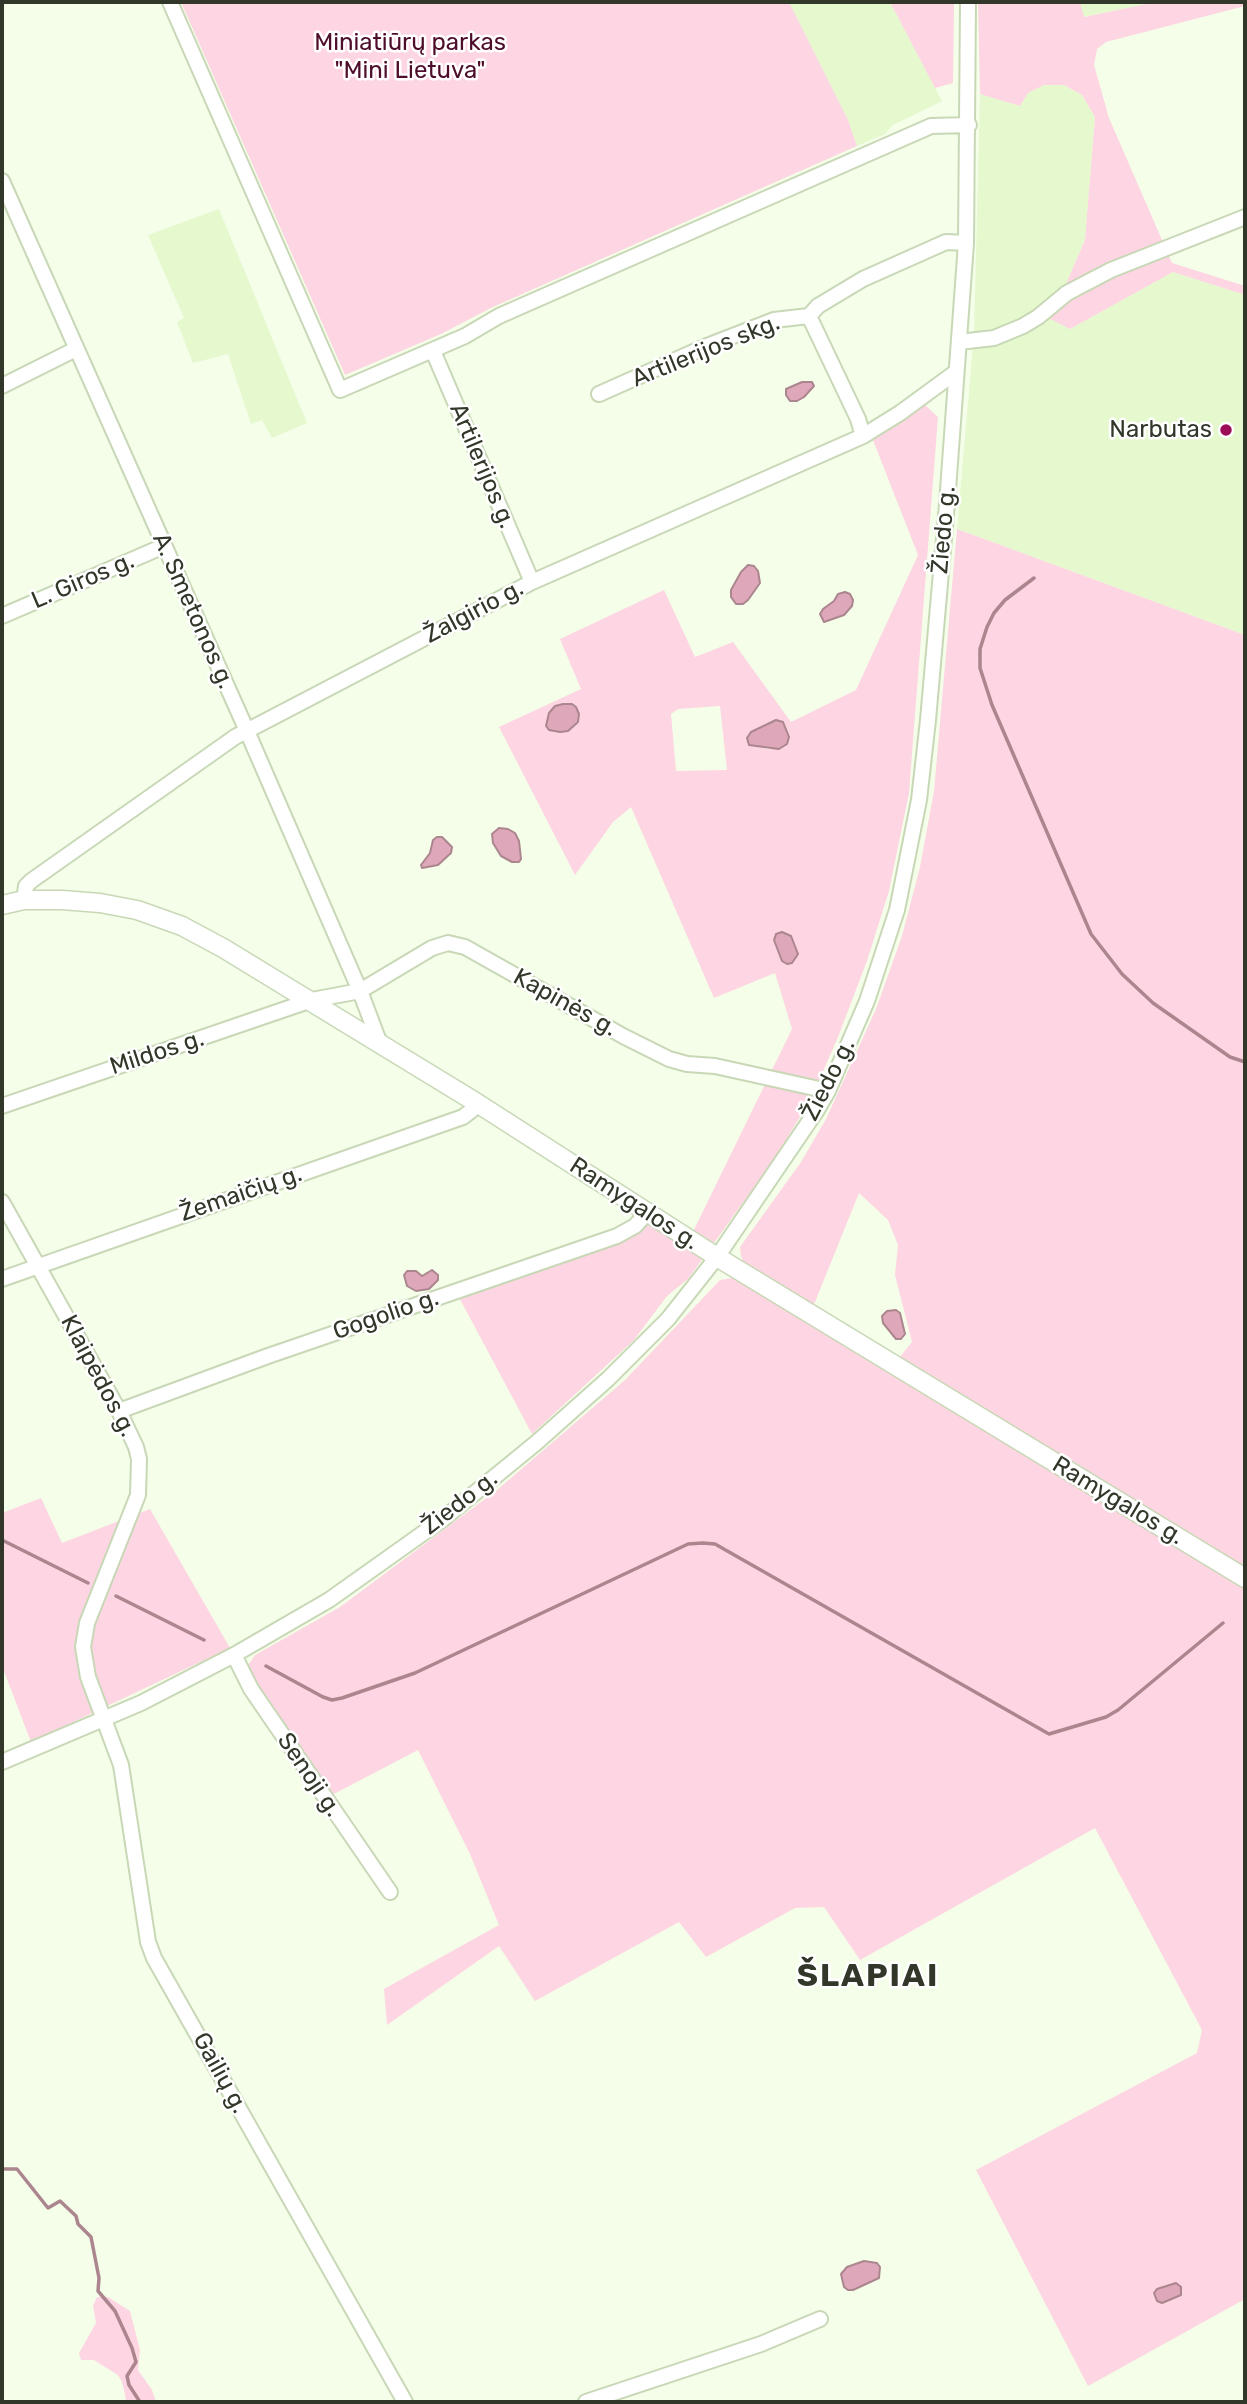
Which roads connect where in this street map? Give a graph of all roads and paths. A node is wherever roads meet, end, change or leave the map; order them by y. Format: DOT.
graph roads {
  1 [pos="170,2"];
  2 [pos="968,2"];
  3 [pos="969,125"];
  4 [pos="2,181"];
  5 [pos="1245,217"];
  6 [pos="966,243"];
  7 [pos="809,316"];
  8 [pos="959,342"];
  9 [pos="76,349"];
  10 [pos="433,351"];
  11 [pos="956,372"];
  12 [pos="2,386"];
  13 [pos="599,394"];
  14 [pos="863,436"];
  15 [pos="164,546"];
  16 [pos="532,582"];
  17 [pos="2,616"];
  18 [pos="247,731"];
  19 [pos="24,900"];
  20 [pos="2,905"];
  21 [pos="360,990"];
  22 [pos="312,1000"];
  23 [pos="380,1044"];
  24 [pos="828,1091"];
  25 [pos="477,1103"];
  26 [pos="2,1106"];
  27 [pos="2,1202"];
  28 [pos="647,1213"];
  29 [pos="717,1257"];
  30 [pos="38,1265"];
  31 [pos="2,1279"];
  32 [pos="119,1411"];
  33 [pos="1245,1578"];
  34 [pos="234,1655"];
  35 [pos="104,1720"];
  36 [pos="2,1762"];
  37 [pos="390,1892"];
  38 [pos="820,2319"];
  39 [pos="405,2402"];
  40 [pos="586,2402"];
  1 -- 10 [label="street"];
  2 -- 3 [label="street, Žiedo g."];
  3 -- 6 [label="street, Žiedo g."];
  3 -- 10 [label="street"];
  4 -- 9 [label="street, A. Smetonos g."];
  5 -- 8 [label="street"];
  6 -- 7 [label="street"];
  6 -- 8 [label="street, Žiedo g."];
  7 -- 13 [label="street, Artilerijos skg."];
  7 -- 14 [label="street, Artilerijos skg."];
  8 -- 11 [label="street, Žiedo g."];
  9 -- 12 [label="street"];
  9 -- 15 [label="street, A. Smetonos g."];
  10 -- 16 [label="street, Artilerijos g."];
  11 -- 14 [label="street, Žalgirio g."];
  11 -- 24 [label="street, Žiedo g."];
  14 -- 16 [label="street, Žalgirio g."];
  15 -- 17 [label="street, L. Giros g."];
  15 -- 18 [label="street, A. Smetonos g."];
  16 -- 18 [label="street, Žalgirio g."];
  18 -- 19 [label="street, Žalgirio g."];
  18 -- 21 [label="street, A. Smetonos g."];
  19 -- 20 [label="main road, Ramygalos g."];
  19 -- 22 [label="main road, Ramygalos g."];
  21 -- 22 [label="street, Kapinės g."];
  21 -- 23 [label="street, A. Smetonos g."];
  21 -- 24 [label="street, Kapinės g."];
  22 -- 23 [label="main road, Ramygalos g."];
  22 -- 26 [label="street, Mildos g."];
  23 -- 25 [label="main road, Ramygalos g."];
  24 -- 29 [label="street, Žiedo g."];
  25 -- 28 [label="main road, Ramygalos g."];
  25 -- 30 [label="street, Žemaičių g."];
  27 -- 30 [label="street, Klaipėdos g."];
  28 -- 29 [label="main road, Ramygalos g."];
  28 -- 32 [label="street, Gogolio g."];
  29 -- 33 [label="main road, Ramygalos g."];
  29 -- 34 [label="street, Žiedo g."];
  30 -- 31 [label="street, Žemaičių g."];
  30 -- 32 [label="street, Klaipėdos g."];
  32 -- 35 [label="street, Klaipėdos g."];
  34 -- 35 [label="street, Žiedo g."];
  34 -- 37 [label="street, Senoji g."];
  35 -- 36 [label="street, Žiedo g."];
  35 -- 39 [label="street, Gailių g."];
  38 -- 40 [label="street"];
}
